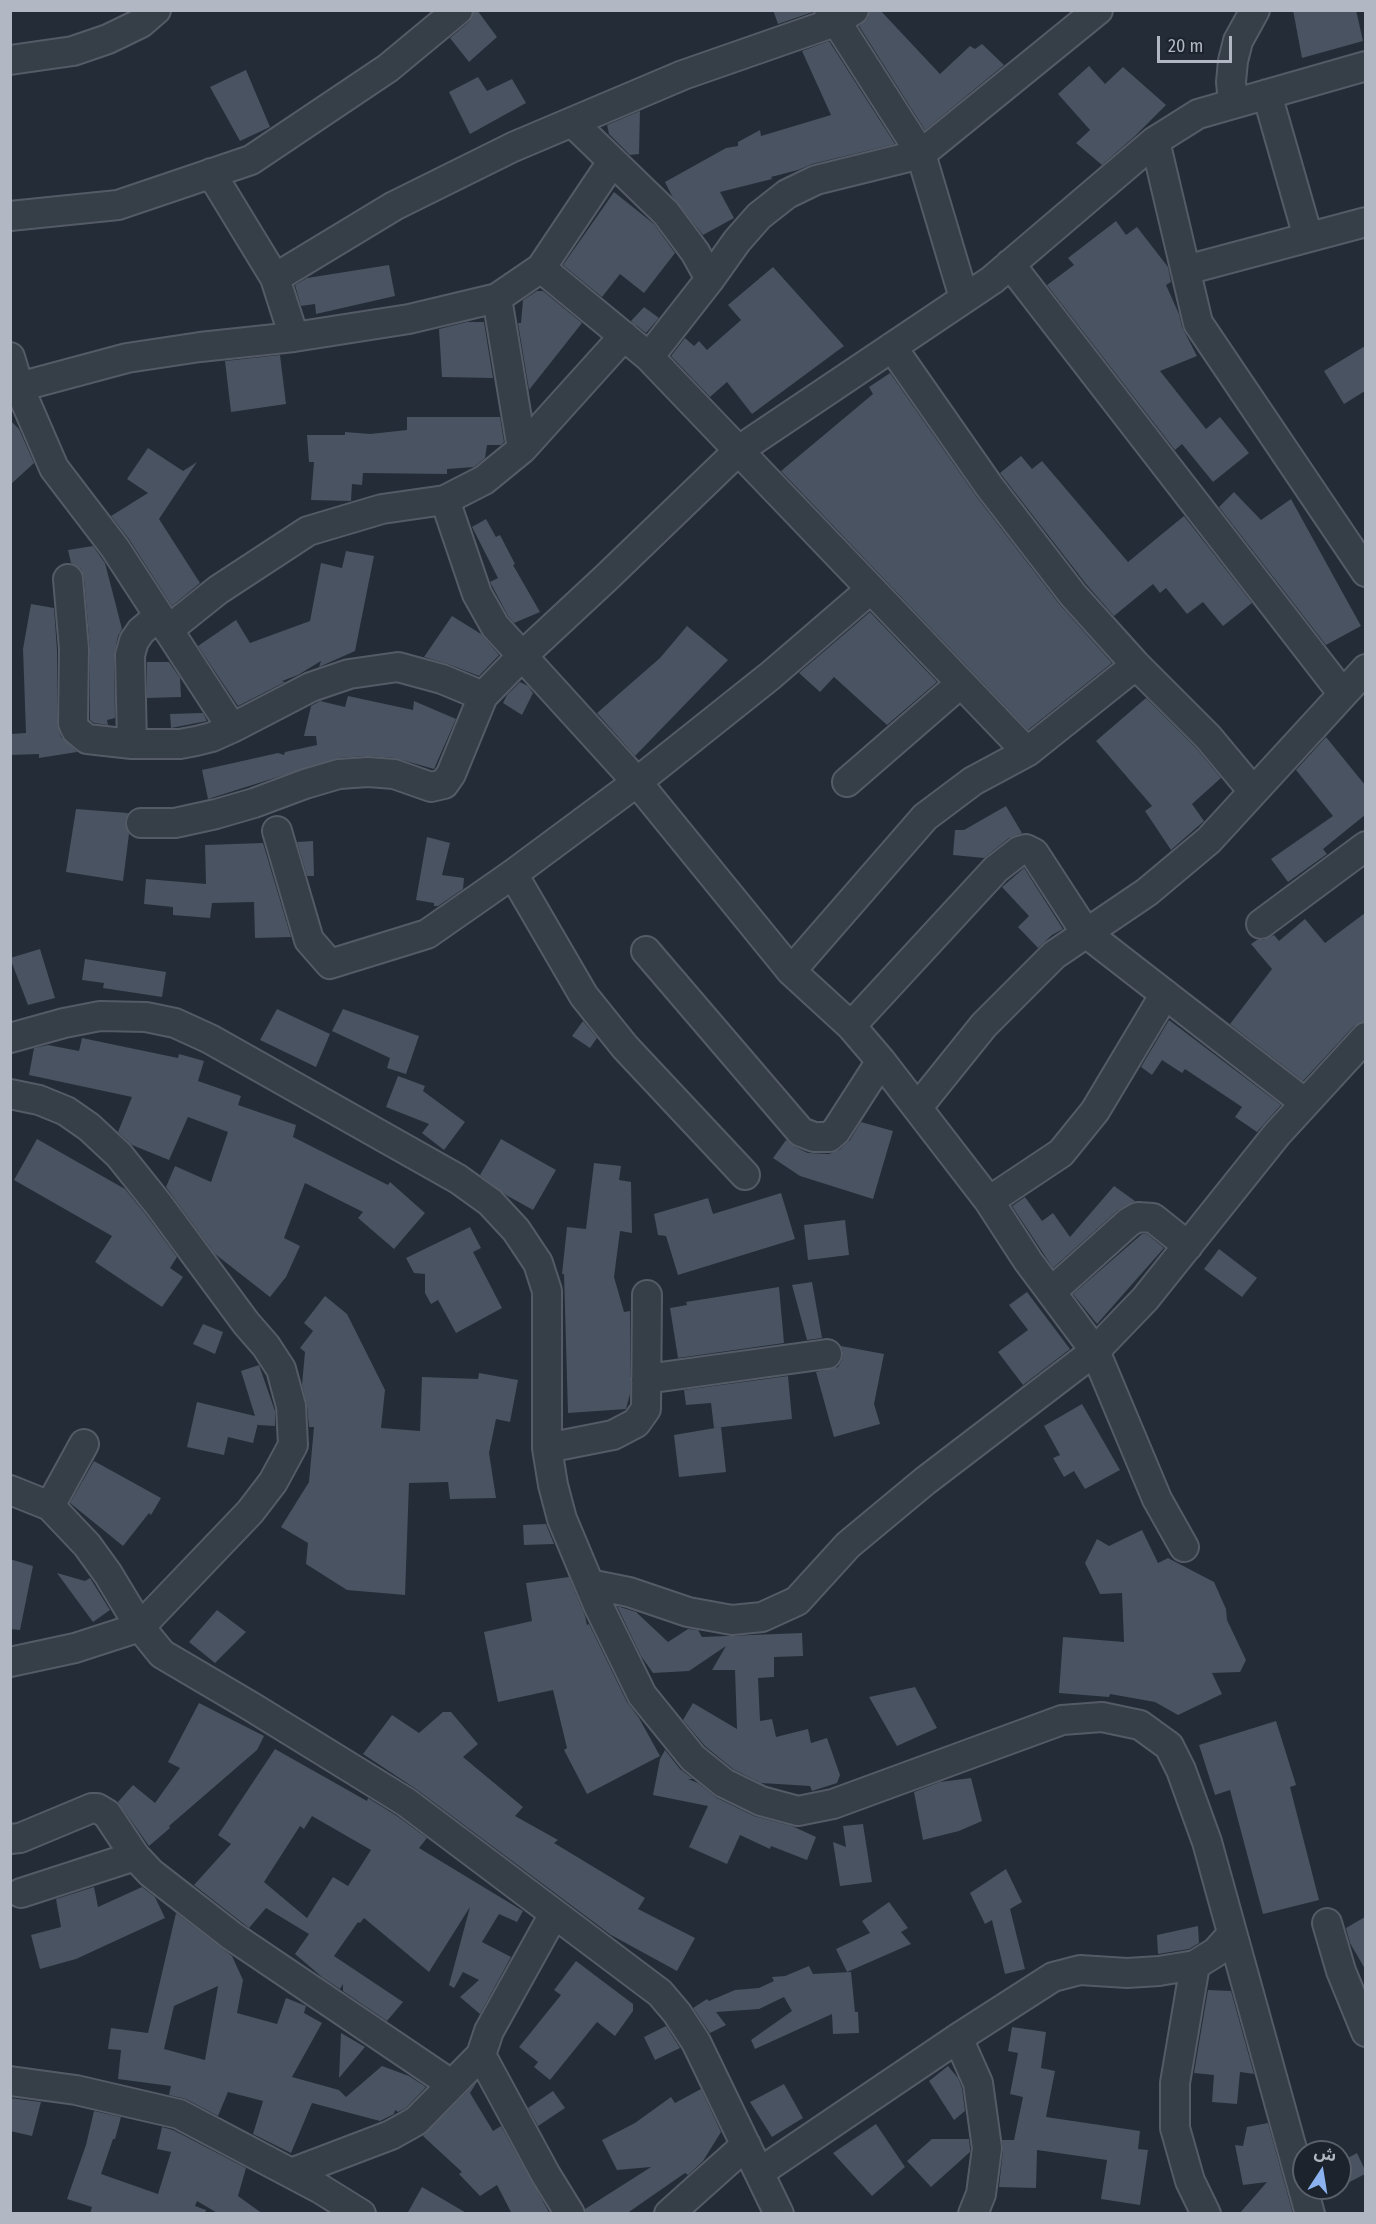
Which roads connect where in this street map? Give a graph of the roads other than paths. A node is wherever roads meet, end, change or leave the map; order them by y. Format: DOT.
graph roads {
  1 [pos="156,10"];
  2 [pos="458,10"];
  3 [pos="1098,10"];
  4 [pos="1255,10"];
  5 [pos="839,14"];
  6 [pos="10,60"];
  7 [pos="1365,66"];
  8 [pos="1267,94"];
  9 [pos="1233,103"];
  10 [pos="572,122"];
  11 [pos="1155,141"];
  12 [pos="921,154"];
  13 [pos="612,162"];
  14 [pos="211,174"];
  15 [pos="10,216"];
  16 [pos="1365,222"];
  17 [pos="1308,237"];
  18 [pos="1010,264"];
  19 [pos="541,268"];
  20 [pos="1186,270"];
  21 [pos="274,278"];
  22 [pos="710,279"];
  23 [pos="497,298"];
  24 [pos="964,298"];
  25 [pos="624,336"];
  26 [pos="294,337"];
  27 [pos="892,346"];
  28 [pos="10,357"];
  29 [pos="650,357"];
  30 [pos="18,387"];
  31 [pos="522,449"];
  32 [pos="739,450"];
  33 [pos="445,500"];
  34 [pos="1365,572"];
  35 [pos="68,579"];
  36 [pos="871,589"];
  37 [pos="164,623"];
  38 [pos="521,657"];
  39 [pos="1136,665"];
  40 [pos="1365,669"];
  41 [pos="960,684"];
  42 [pos="1342,694"];
  43 [pos="483,696"];
  44 [pos="232,728"];
  45 [pos="132,744"];
  46 [pos="1027,752"];
  47 [pos="637,782"];
  48 [pos="847,782"];
  49 [pos="1252,791"];
  50 [pos="141,823"];
  51 [pos="277,831"];
  52 [pos="1365,846"];
  53 [pos="513,874"];
  54 [pos="1262,924"];
  55 [pos="1086,933"];
  56 [pos="646,951"];
  57 [pos="790,970"];
  58 [pos="1165,994"];
  59 [pos="850,1026"];
  60 [pos="1365,1036"];
  61 [pos="10,1038"];
  62 [pos="881,1061"];
  63 [pos="10,1094"];
  64 [pos="1305,1103"];
  65 [pos="918,1107"];
  66 [pos="745,1175"];
  67 [pos="990,1201"];
  68 [pos="1188,1246"];
  69 [pos="1051,1292"];
  70 [pos="647,1295"];
  71 [pos="1095,1351"];
  72 [pos="827,1354"];
  73 [pos="646,1379"];
  74 [pos="84,1444"];
  75 [pos="548,1448"];
  76 [pos="10,1490"];
  77 [pos="50,1506"];
  78 [pos="1184,1547"];
  79 [pos="589,1584"];
  80 [pos="140,1627"];
  81 [pos="10,1662"];
  82 [pos="10,1839"];
  83 [pos="135,1856"];
  84 [pos="21,1893"];
  85 [pos="554,1914"];
  86 [pos="1327,1923"];
  87 [pos="1232,1934"];
  88 [pos="1195,1965"];
  89 [pos="1365,2032"];
  90 [pos="958,2038"];
  91 [pos="481,2055"];
  92 [pos="10,2081"];
  93 [pos="451,2084"];
  94 [pos="746,2145"];
  95 [pos="760,2172"];
  96 [pos="291,2173"];
  97 [pos="1199,2211"];
  98 [pos="362,2214"];
  99 [pos="570,2214"];
  100 [pos="669,2214"];
  101 [pos="779,2214"];
  102 [pos="973,2214"];
  103 [pos="1310,2214"];
  1 -- 6 [label="street"];
  2 -- 14 [label="street"];
  3 -- 12 [label="street"];
  4 -- 9 [label="street"];
  5 -- 10 [label="street"];
  5 -- 12 [label="street"];
  7 -- 8 [label="street"];
  8 -- 9 [label="street"];
  8 -- 17 [label="street"];
  9 -- 11 [label="street"];
  10 -- 13 [label="street"];
  10 -- 21 [label="street"];
  11 -- 18 [label="street"];
  11 -- 20 [label="street"];
  12 -- 22 [label="street"];
  12 -- 24 [label="street"];
  13 -- 19 [label="street"];
  13 -- 22 [label="street"];
  14 -- 15 [label="street"];
  14 -- 21 [label="street"];
  16 -- 17 [label="street"];
  17 -- 20 [label="street"];
  18 -- 24 [label="street"];
  18 -- 42 [label="street"];
  19 -- 23 [label="street"];
  19 -- 25 [label="street"];
  20 -- 34 [label="street"];
  21 -- 26 [label="street"];
  22 -- 29 [label="street"];
  23 -- 26 [label="street"];
  23 -- 31 [label="street"];
  24 -- 27 [label="street"];
  25 -- 29 [label="street"];
  25 -- 31 [label="street"];
  26 -- 30 [label="street"];
  27 -- 32 [label="street"];
  27 -- 39 [label="street"];
  28 -- 30 [label="street"];
  29 -- 32 [label="street"];
  30 -- 37 [label="street"];
  31 -- 33 [label="street"];
  32 -- 36 [label="street"];
  32 -- 38 [label="street"];
  33 -- 37 [label="street"];
  33 -- 38 [label="street"];
  35 -- 45 [label="street"];
  36 -- 41 [label="street"];
  36 -- 47 [label="street"];
  37 -- 44 [label="street"];
  37 -- 45 [label="street"];
  38 -- 43 [label="street"];
  38 -- 47 [label="street"];
  39 -- 46 [label="street"];
  39 -- 49 [label="street"];
  40 -- 42 [label="street"];
  41 -- 46 [label="street"];
  41 -- 48 [label="street"];
  42 -- 49 [label="street"];
  43 -- 44 [label="street"];
  43 -- 50 [label="street"];
  44 -- 45 [label="street"];
  46 -- 57 [label="street"];
  47 -- 53 [label="street"];
  47 -- 57 [label="street"];
  49 -- 55 [label="street"];
  51 -- 53 [label="street"];
  52 -- 54 [label="street"];
  53 -- 66 [label="street"];
  55 -- 58 [label="street"];
  55 -- 59 [label="street"];
  55 -- 65 [label="street"];
  56 -- 62 [label="street"];
  57 -- 59 [label="street"];
  58 -- 64 [label="street"];
  58 -- 67 [label="street"];
  59 -- 62 [label="street"];
  60 -- 64 [label="street"];
  61 -- 75 [label="street"];
  62 -- 65 [label="street"];
  63 -- 80 [label="street"];
  64 -- 68 [label="street"];
  65 -- 67 [label="street"];
  67 -- 69 [label="street"];
  68 -- 69 [label="street"];
  68 -- 71 [label="street"];
  69 -- 71 [label="street"];
  70 -- 73 [label="street"];
  71 -- 78 [label="street"];
  71 -- 79 [label="street"];
  72 -- 73 [label="street"];
  73 -- 75 [label="street"];
  74 -- 77 [label="street"];
  75 -- 79 [label="street"];
  76 -- 77 [label="street"];
  77 -- 80 [label="street"];
  79 -- 87 [label="street"];
  80 -- 81 [label="street"];
  80 -- 85 [label="street"];
  82 -- 83 [label="street"];
  83 -- 84 [label="street"];
  83 -- 93 [label="street"];
  85 -- 91 [label="street"];
  85 -- 94 [label="street"];
  86 -- 89 [label="street"];
  87 -- 88 [label="street"];
  87 -- 103 [label="street"];
  88 -- 90 [label="street"];
  88 -- 97 [label="street"];
  90 -- 95 [label="street"];
  90 -- 102 [label="street"];
  91 -- 93 [label="street"];
  91 -- 99 [label="street"];
  92 -- 96 [label="street"];
  93 -- 96 [label="street"];
  94 -- 95 [label="street"];
  94 -- 100 [label="street"];
  95 -- 101 [label="street"];
  96 -- 98 [label="street"];
}
